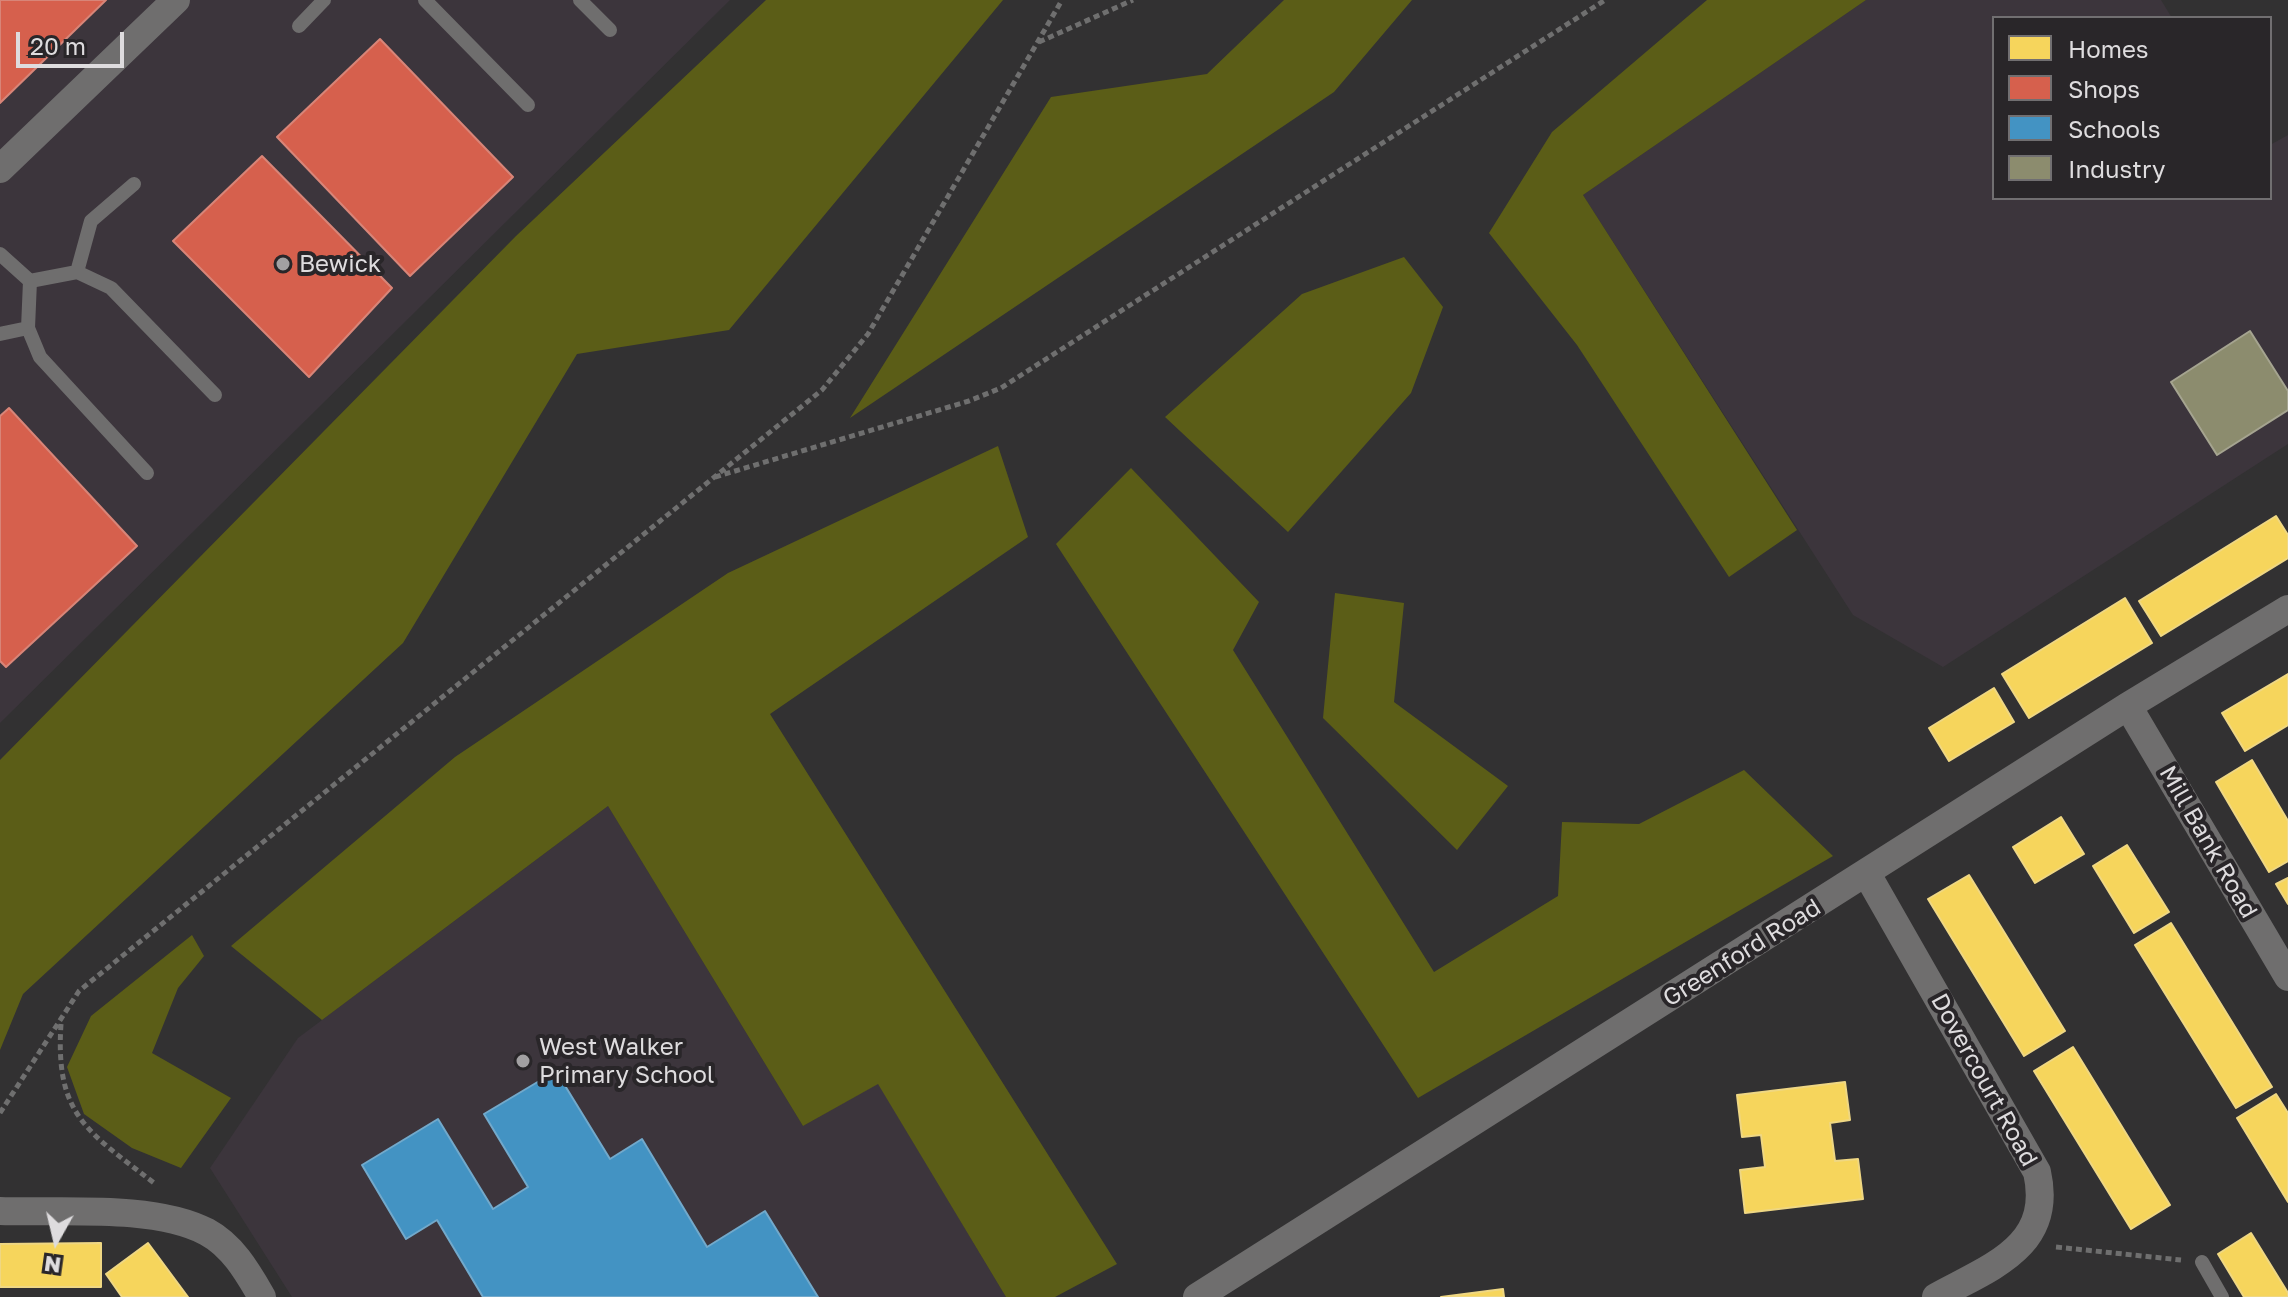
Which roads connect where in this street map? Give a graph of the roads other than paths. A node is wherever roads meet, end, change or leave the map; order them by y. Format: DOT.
graph roads {
  1 [pos="176,0"];
  2 [pos="324,0"];
  3 [pos="425,0"];
  4 [pos="580,0"];
  5 [pos="299,26"];
  6 [pos="610,30"];
  7 [pos="528,105"];
  8 [pos="0,169"];
  9 [pos="134,184"];
  10 [pos="0,254"];
  11 [pos="77,272"];
  12 [pos="30,281"];
  13 [pos="28,328"];
  14 [pos="0,334"];
  15 [pos="215,395"];
  16 [pos="147,473"];
  17 [pos="2288,609"];
  18 [pos="2128,706"];
  19 [pos="1867,874"];
  20 [pos="2288,977"];
  21 [pos="0,1211"];
  22 [pos="2202,1262"];
  23 [pos="262,1297"];
  24 [pos="1197,1297"];
  25 [pos="1936,1297"];
  26 [pos="2222,1297"];
  1 -- 8 [label="street"];
  2 -- 5 [label="lane"];
  3 -- 7 [label="lane"];
  4 -- 6 [label="lane"];
  9 -- 11 [label="lane"];
  10 -- 12 [label="lane"];
  11 -- 12 [label="lane"];
  11 -- 15 [label="lane"];
  12 -- 13 [label="lane"];
  13 -- 14 [label="lane"];
  13 -- 16 [label="lane"];
  17 -- 18 [label="street, Greenford Road"];
  18 -- 19 [label="street, Greenford Road"];
  18 -- 20 [label="street, Mill Bank Road"];
  19 -- 24 [label="street, Greenford Road"];
  19 -- 25 [label="street, Dovercourt Road"];
  21 -- 23 [label="street"];
  22 -- 26 [label="lane"];
}
